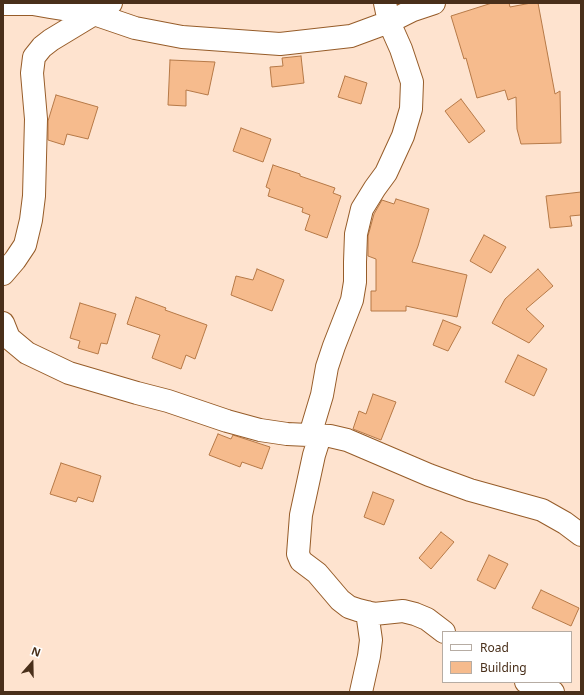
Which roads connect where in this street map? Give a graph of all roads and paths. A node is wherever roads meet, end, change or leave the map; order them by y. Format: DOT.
graph roads {
  1 [pos="434,3"];
  2 [pos="3,4"];
  3 [pos="103,9"];
  4 [pos="387,12"];
  5 [pos="3,274"];
  6 [pos="3,323"];
  7 [pos="315,435"];
  8 [pos="581,535"];
  9 [pos="367,612"];
  10 [pos="443,631"];
  11 [pos="529,683"];
  12 [pos="361,692"];
  13 [pos="553,692"];
  1 -- 4 [label="street"];
  2 -- 3 [label="street"];
  3 -- 4 [label="street"];
  3 -- 5 [label="street"];
  4 -- 7 [label="street"];
  6 -- 7 [label="street"];
  7 -- 8 [label="street"];
  7 -- 9 [label="street"];
  9 -- 10 [label="street"];
  9 -- 12 [label="street"];
  11 -- 13 [label="street"];
}
